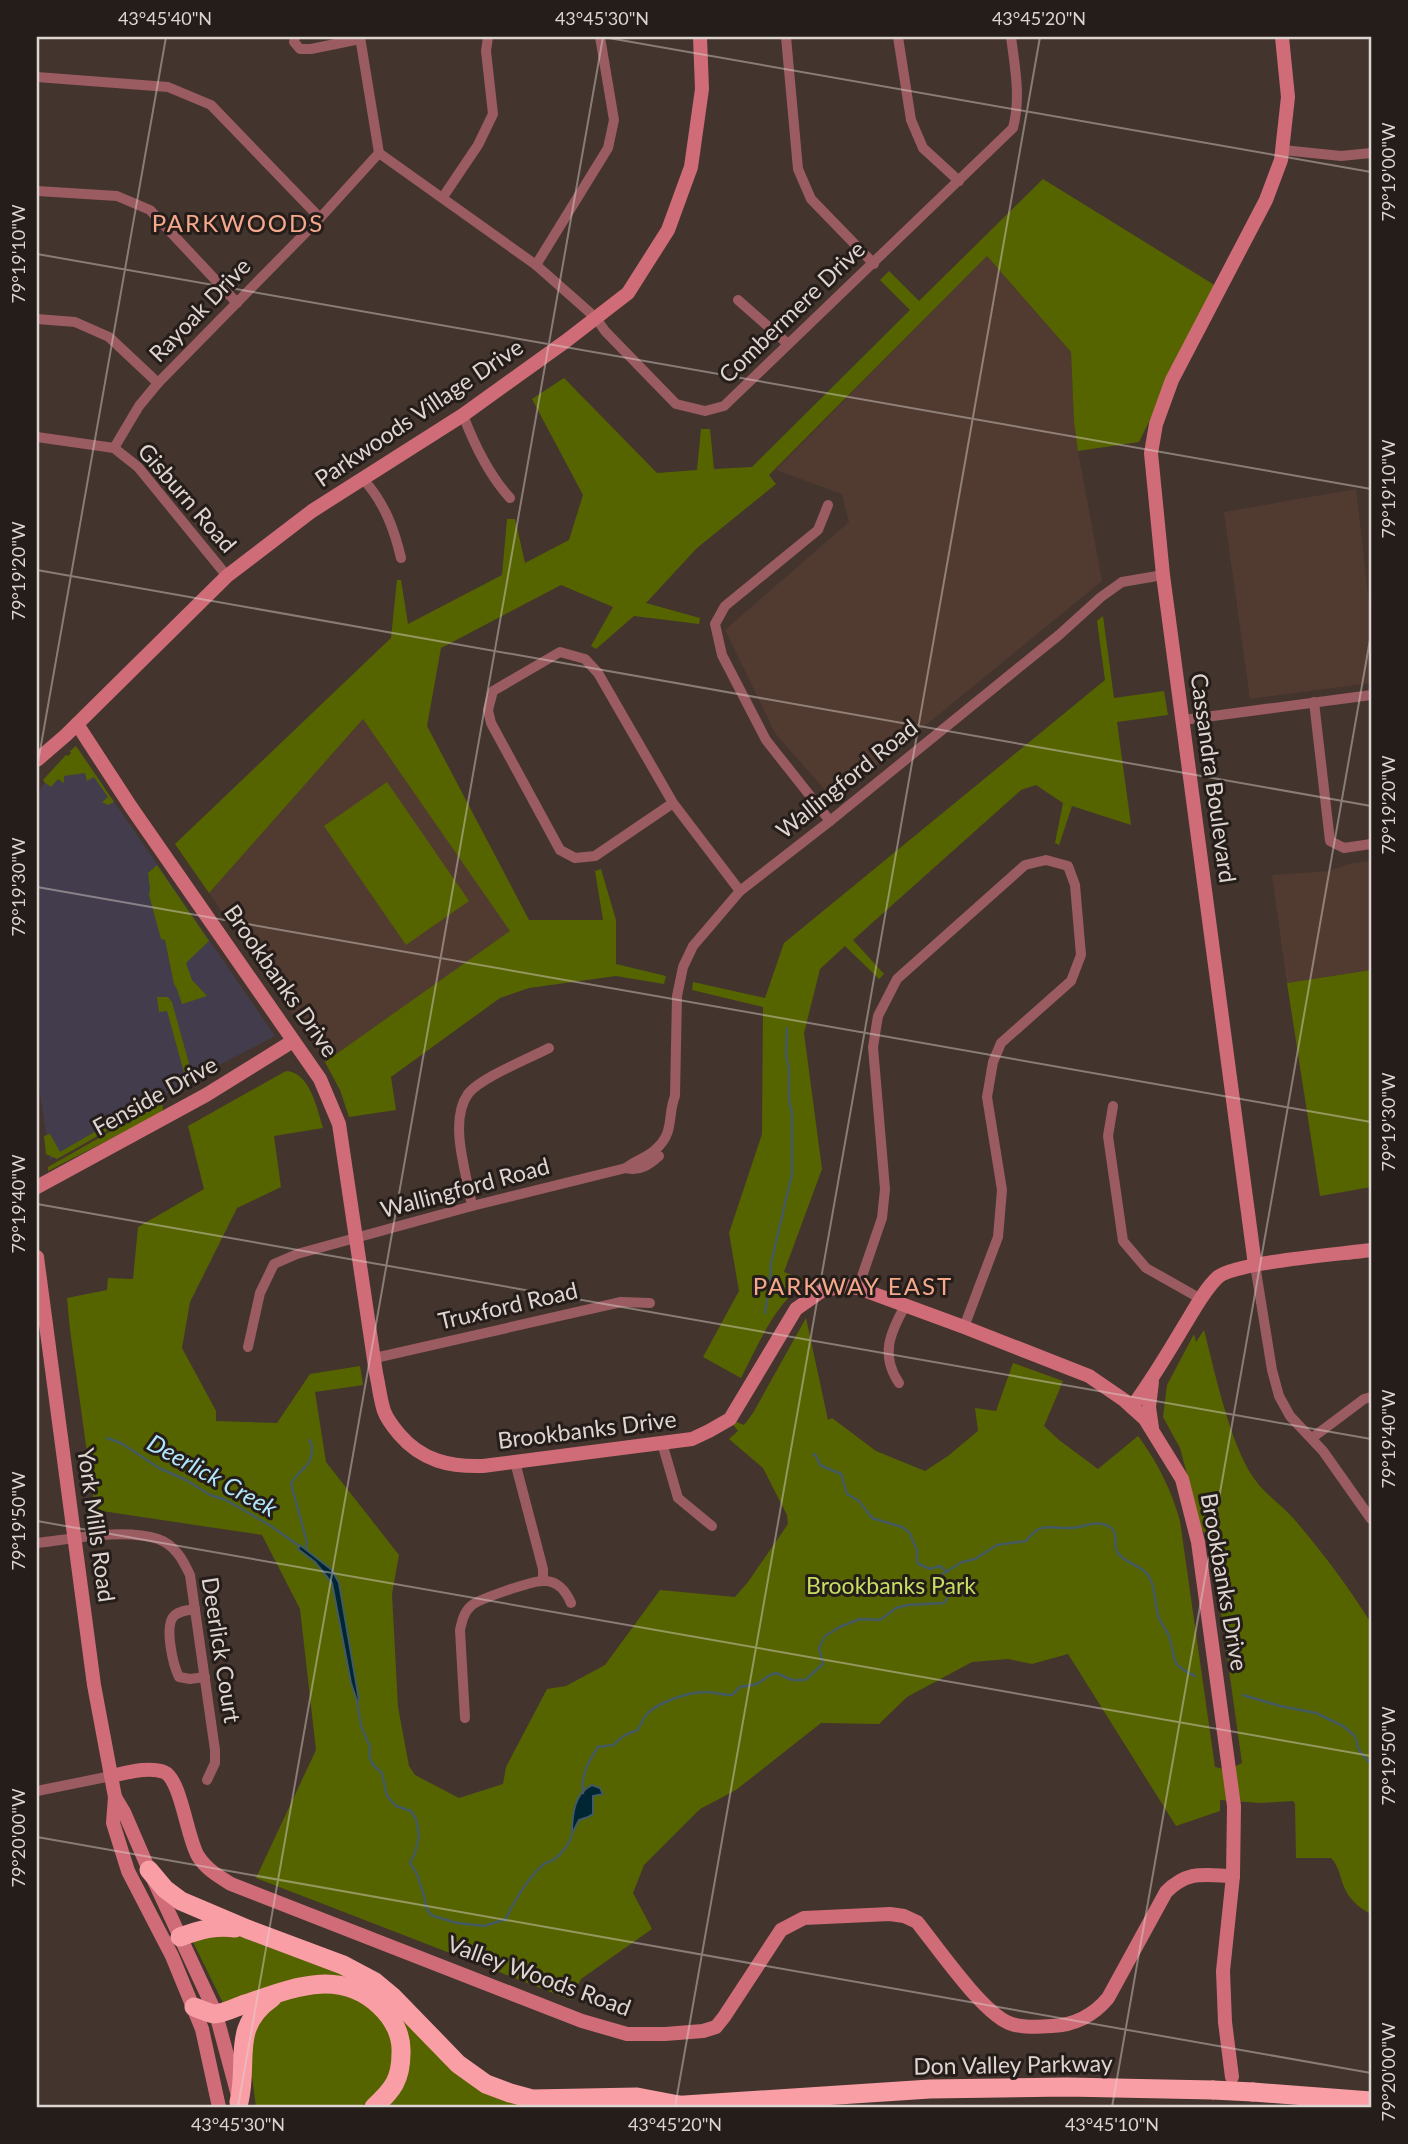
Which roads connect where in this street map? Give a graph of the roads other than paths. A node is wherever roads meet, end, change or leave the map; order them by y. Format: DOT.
graph roads {
  1 [pos="295,37"];
  2 [pos="358,37"];
  3 [pos="488,37"];
  4 [pos="600,37"];
  5 [pos="700,37"];
  6 [pos="786,37"];
  7 [pos="898,37"];
  8 [pos="1011,37"];
  9 [pos="1282,37"];
  10 [pos="37,77"];
  11 [pos="1283,150"];
  12 [pos="379,153"];
  13 [pos="1371,153"];
  14 [pos="959,181"];
  15 [pos="37,191"];
  16 [pos="443,197"];
  17 [pos="320,218"];
  18 [pos="874,264"];
  19 [pos="536,265"];
  20 [pos="738,300"];
  21 [pos="237,303"];
  22 [pos="596,318"];
  23 [pos="37,319"];
  24 [pos="787,343"];
  25 [pos="158,383"];
  26 [pos="463,415"];
  27 [pos="37,437"];
  28 [pos="114,448"];
  29 [pos="363,479"];
  30 [pos="510,498"];
  31 [pos="828,505"];
  32 [pos="401,558"];
  33 [pos="1163,575"];
  34 [pos="228,576"];
  35 [pos="1371,695"];
  36 [pos="1314,702"];
  37 [pos="1183,720"];
  38 [pos="77,724"];
  39 [pos="37,761"];
  40 [pos="673,803"];
  41 [pos="830,821"];
  42 [pos="1371,844"];
  43 [pos="740,891"];
  44 [pos="293,1041"];
  45 [pos="550,1048"];
  46 [pos="1113,1106"];
  47 [pos="37,1187"];
  48 [pos="472,1206"];
  49 [pos="356,1239"];
  50 [pos="1371,1250"];
  51 [pos="37,1257"];
  52 [pos="1255,1265"];
  53 [pos="858,1288"];
  54 [pos="1201,1299"];
  55 [pos="650,1303"];
  56 [pos="905,1306"];
  57 [pos="964,1327"];
  58 [pos="248,1347"];
  59 [pos="375,1358"];
  60 [pos="1153,1377"];
  61 [pos="899,1383"];
  62 [pos="1371,1396"];
  63 [pos="1132,1407"];
  64 [pos="1152,1429"];
  65 [pos="1312,1438"];
  66 [pos="662,1443"];
  67 [pos="515,1462"];
  68 [pos="1371,1519"];
  69 [pos="712,1526"];
  70 [pos="74,1539"];
  71 [pos="37,1543"];
  72 [pos="542,1581"];
  73 [pos="571,1603"];
  74 [pos="195,1609"];
  75 [pos="205,1677"];
  76 [pos="465,1718"];
  77 [pos="111,1776"];
  78 [pos="208,1780"];
  79 [pos="37,1791"];
  80 [pos="114,1797"];
  81 [pos="149,1870"];
  82 [pos="1233,1876"];
  83 [pos="247,1929"];
  84 [pos="175,1944"];
  85 [pos="285,1990"];
  86 [pos="194,2007"];
  87 [pos="216,2014"];
  88 [pos="1232,2077"];
  89 [pos="1371,2101"];
  90 [pos="240,2104"];
  91 [pos="679,2105"];
  92 [pos="219,2107"];
  93 [pos="374,2107"];
  94 [pos="656,2107"];
  1 -- 2 [label="street"];
  2 -- 12 [label="street"];
  3 -- 16 [label="street"];
  4 -- 19 [label="street"];
  5 -- 22 [label="street, Parkwoods Village Drive"];
  6 -- 18 [label="street"];
  7 -- 14 [label="street"];
  8 -- 14 [label="street, Combermere Drive"];
  9 -- 11 [label="street, Cassandra Boulevard"];
  10 -- 17 [label="street"];
  11 -- 13 [label="street"];
  11 -- 33 [label="street, Cassandra Boulevard"];
  12 -- 16 [label="street, Combermere Drive"];
  12 -- 17 [label="street, Rayoak Drive"];
  14 -- 18 [label="street, Combermere Drive"];
  15 -- 21 [label="street"];
  16 -- 19 [label="street, Combermere Drive"];
  17 -- 21 [label="street, Rayoak Drive"];
  18 -- 24 [label="street, Combermere Drive"];
  19 -- 22 [label="street, Combermere Drive"];
  20 -- 24 [label="street"];
  21 -- 25 [label="street, Rayoak Drive"];
  22 -- 24 [label="street, Combermere Drive"];
  22 -- 26 [label="street, Parkwoods Village Drive"];
  23 -- 25 [label="street"];
  25 -- 28 [label="street, Rayoak Drive"];
  26 -- 29 [label="street, Parkwoods Village Drive"];
  26 -- 30 [label="street"];
  27 -- 28 [label="street"];
  28 -- 34 [label="street, Gisburn Road"];
  29 -- 32 [label="street"];
  29 -- 34 [label="street, Parkwoods Village Drive"];
  31 -- 41 [label="street"];
  33 -- 37 [label="street, Cassandra Boulevard"];
  33 -- 41 [label="street, Wallingford Road"];
  34 -- 38 [label="street, Parkwoods Village Drive"];
  35 -- 36 [label="street"];
  36 -- 37 [label="street"];
  36 -- 42 [label="street"];
  37 -- 52 [label="street, Cassandra Boulevard"];
  38 -- 39 [label="street, Parkwoods Village Drive"];
  38 -- 44 [label="street, Brookbanks Drive"];
  40 -- 40 [label="street"];
  40 -- 43 [label="street"];
  41 -- 43 [label="street, Wallingford Road"];
  43 -- 48 [label="street, Wallingford Road"];
  44 -- 47 [label="street, Fenside Drive"];
  44 -- 49 [label="street, Brookbanks Drive"];
  45 -- 48 [label="street"];
  46 -- 54 [label="street"];
  48 -- 49 [label="street, Wallingford Road"];
  49 -- 58 [label="street, Wallingford Road"];
  49 -- 59 [label="street, Brookbanks Drive"];
  50 -- 52 [label="street"];
  51 -- 70 [label="street, York Mills Road"];
  52 -- 54 [label="street"];
  52 -- 65 [label="street, Cassandra Boulevard"];
  53 -- 56 [label="street, Brookbanks Drive"];
  53 -- 57 [label="street"];
  53 -- 66 [label="street, Brookbanks Drive"];
  54 -- 60 [label="street"];
  55 -- 59 [label="street, Truxford Road"];
  56 -- 57 [label="street, Brookbanks Drive"];
  56 -- 61 [label="street"];
  57 -- 63 [label="street, Brookbanks Drive"];
  59 -- 67 [label="street, Brookbanks Drive"];
  60 -- 63 [label="street"];
  60 -- 64 [label="street"];
  62 -- 65 [label="street"];
  63 -- 64 [label="street, Brookbanks Drive"];
  64 -- 82 [label="street, Brookbanks Drive"];
  65 -- 68 [label="street, Cassandra Boulevard"];
  66 -- 67 [label="street, Brookbanks Drive"];
  66 -- 69 [label="street"];
  67 -- 72 [label="street"];
  70 -- 71 [label="street, Deerlick Court"];
  70 -- 74 [label="street, Deerlick Court"];
  70 -- 77 [label="street, York Mills Road"];
  72 -- 73 [label="street"];
  72 -- 76 [label="street"];
  74 -- 75 [label="street, Deerlick Court"];
  74 -- 75 [label="street"];
  75 -- 78 [label="street, Deerlick Court"];
  77 -- 79 [label="street"];
  77 -- 80 [label="street, York Mills Road"];
  77 -- 82 [label="street, Valley Woods Road"];
  80 -- 81 [label="street, York Mills Road"];
  80 -- 84 [label="street, York Mills Road"];
  81 -- 83 [label="highway"];
  81 -- 84 [label="street, York Mills Road"];
  82 -- 88 [label="street, Brookbanks Drive"];
  83 -- 84 [label="highway"];
  83 -- 91 [label="highway"];
  84 -- 86 [label="street, York Mills Road"];
  84 -- 87 [label="street, York Mills Road"];
  85 -- 87 [label="highway"];
  85 -- 90 [label="highway"];
  85 -- 93 [label="highway"];
  86 -- 87 [label="highway"];
  86 -- 92 [label="street, York Mills Road"];
  87 -- 90 [label="street, York Mills Road"];
  89 -- 91 [label="highway, Don Valley Parkway, bridge"];
  91 -- 94 [label="highway, Don Valley Parkway"];
}
